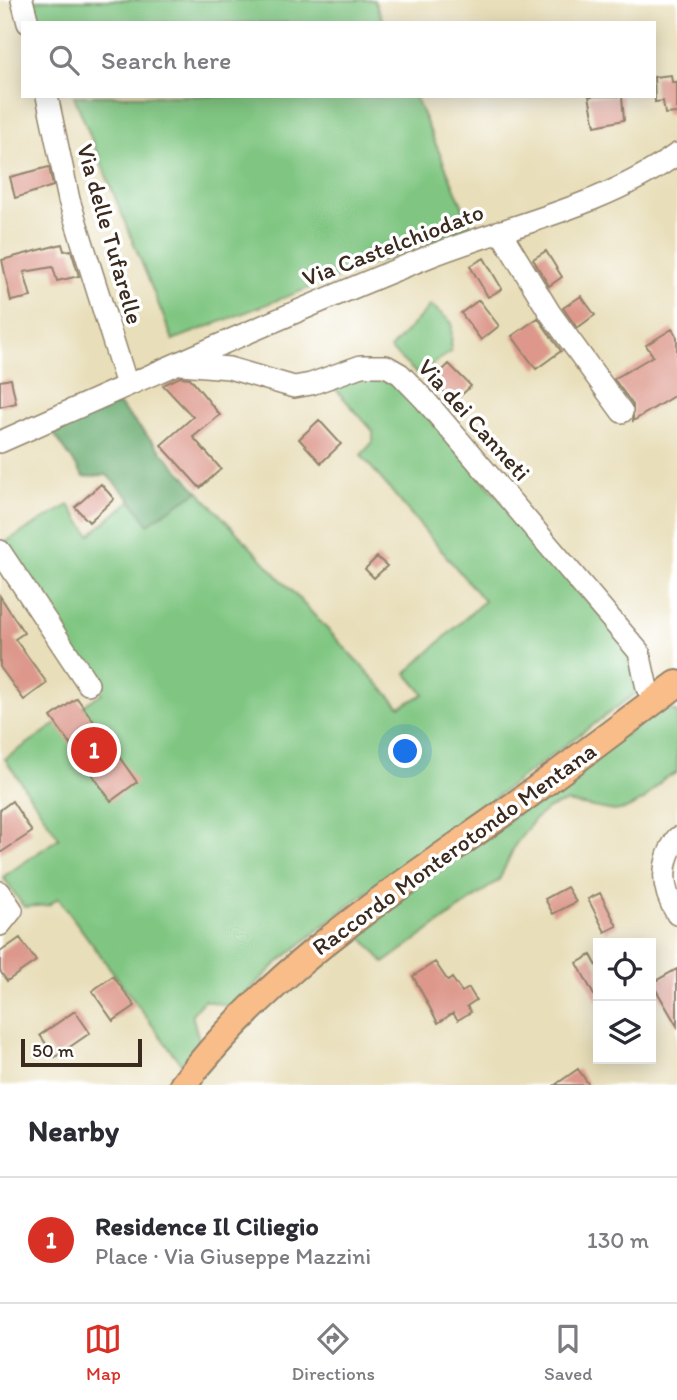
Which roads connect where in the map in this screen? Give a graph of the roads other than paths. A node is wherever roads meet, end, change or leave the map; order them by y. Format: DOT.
graph roads {
  1 [pos="22,0"];
  2 [pos="27,21"];
  3 [pos="47,98"];
  4 [pos="677,153"];
  5 [pos="500,231"];
  6 [pos="172,364"];
  7 [pos="127,385"];
  8 [pos="622,412"];
  9 [pos="0,442"];
  10 [pos="0,551"];
  11 [pos="89,684"];
  12 [pos="677,684"];
  13 [pos="647,688"];
  14 [pos="677,838"];
  15 [pos="0,892"];
  16 [pos="677,914"];
  17 [pos="0,925"];
  18 [pos="183,1085"];
  1 -- 2 [label="street"];
  3 -- 7 [label="street, Via delle Tufarelle"];
  4 -- 5 [label="street, Via Castelchiodato"];
  5 -- 6 [label="street, Via Castelchiodato"];
  5 -- 8 [label="street"];
  6 -- 7 [label="street, Via Castelchiodato"];
  6 -- 13 [label="street, Via dei Canneti"];
  7 -- 9 [label="street, Via Castelchiodato"];
  10 -- 11 [label="street"];
  12 -- 18 [label="main road, Raccordo Monterotondo Mentana"];
  14 -- 16 [label="street"];
  15 -- 17 [label="street"];
}
